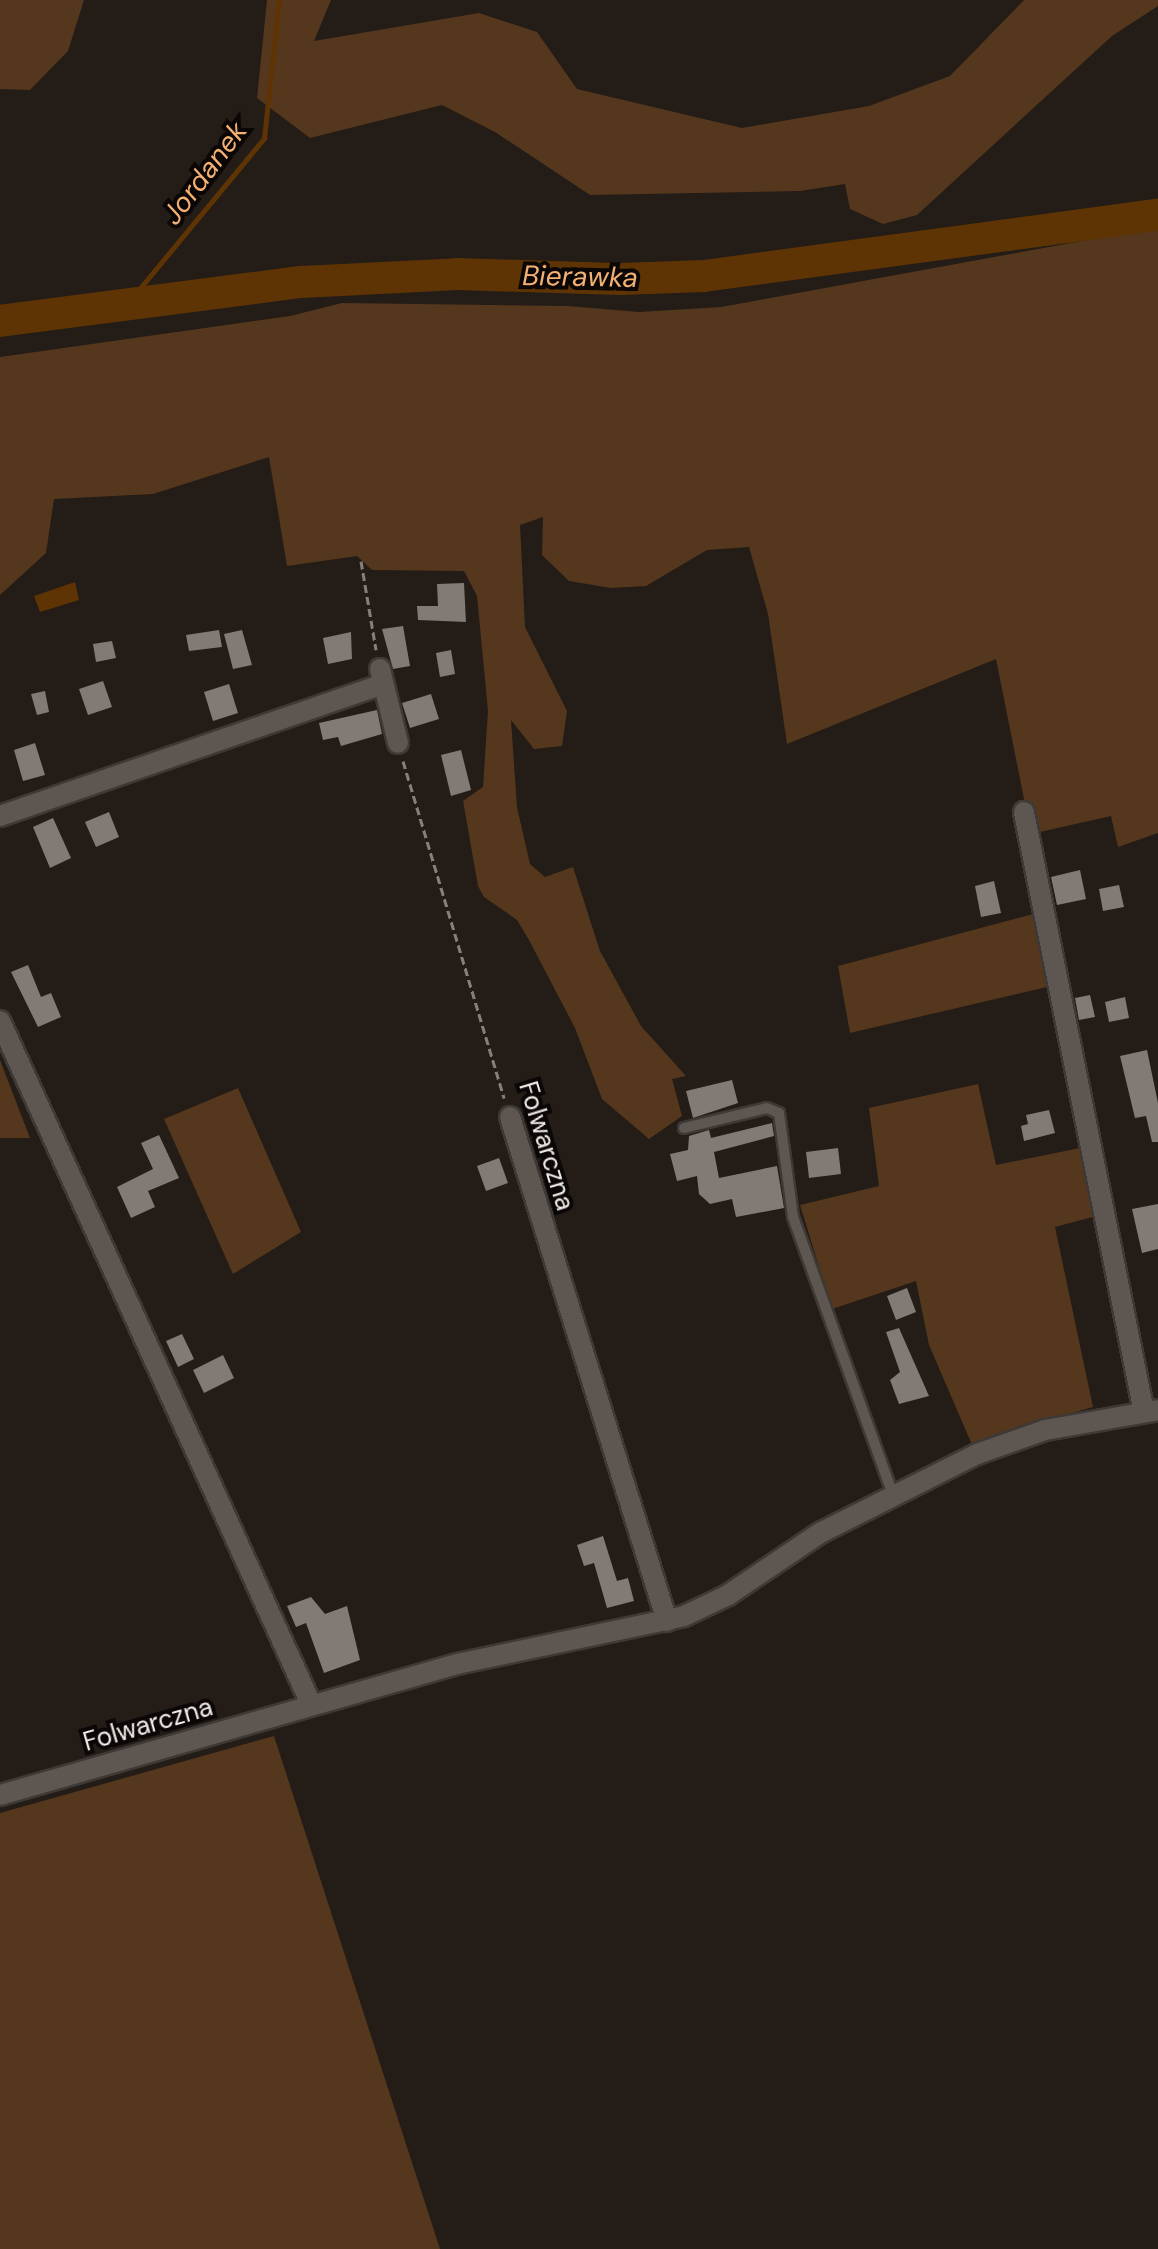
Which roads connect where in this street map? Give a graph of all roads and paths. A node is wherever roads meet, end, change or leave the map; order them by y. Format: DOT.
graph roads {
  1 [pos="361,561"];
  2 [pos="381,676"];
  3 [pos="398,743"];
  4 [pos="1024,812"];
  5 [pos="0,816"];
  6 [pos="0,1021"];
  7 [pos="510,1117"];
  8 [pos="684,1128"];
  9 [pos="1151,1411"];
  10 [pos="893,1495"];
  11 [pos="667,1621"];
  12 [pos="311,1704"];
  13 [pos="0,1795"];
  1 -- 2 [label="path"];
  2 -- 3 [label="street"];
  2 -- 5 [label="street"];
  3 -- 7 [label="path, Folwarczna"];
  4 -- 9 [label="street, Folwarczna"];
  6 -- 12 [label="street"];
  7 -- 11 [label="street, Folwarczna"];
  8 -- 10 [label="lane"];
  9 -- 10 [label="street, Folwarczna"];
  10 -- 11 [label="street, Folwarczna"];
  11 -- 12 [label="street, Folwarczna"];
  12 -- 13 [label="street, Folwarczna"];
}
